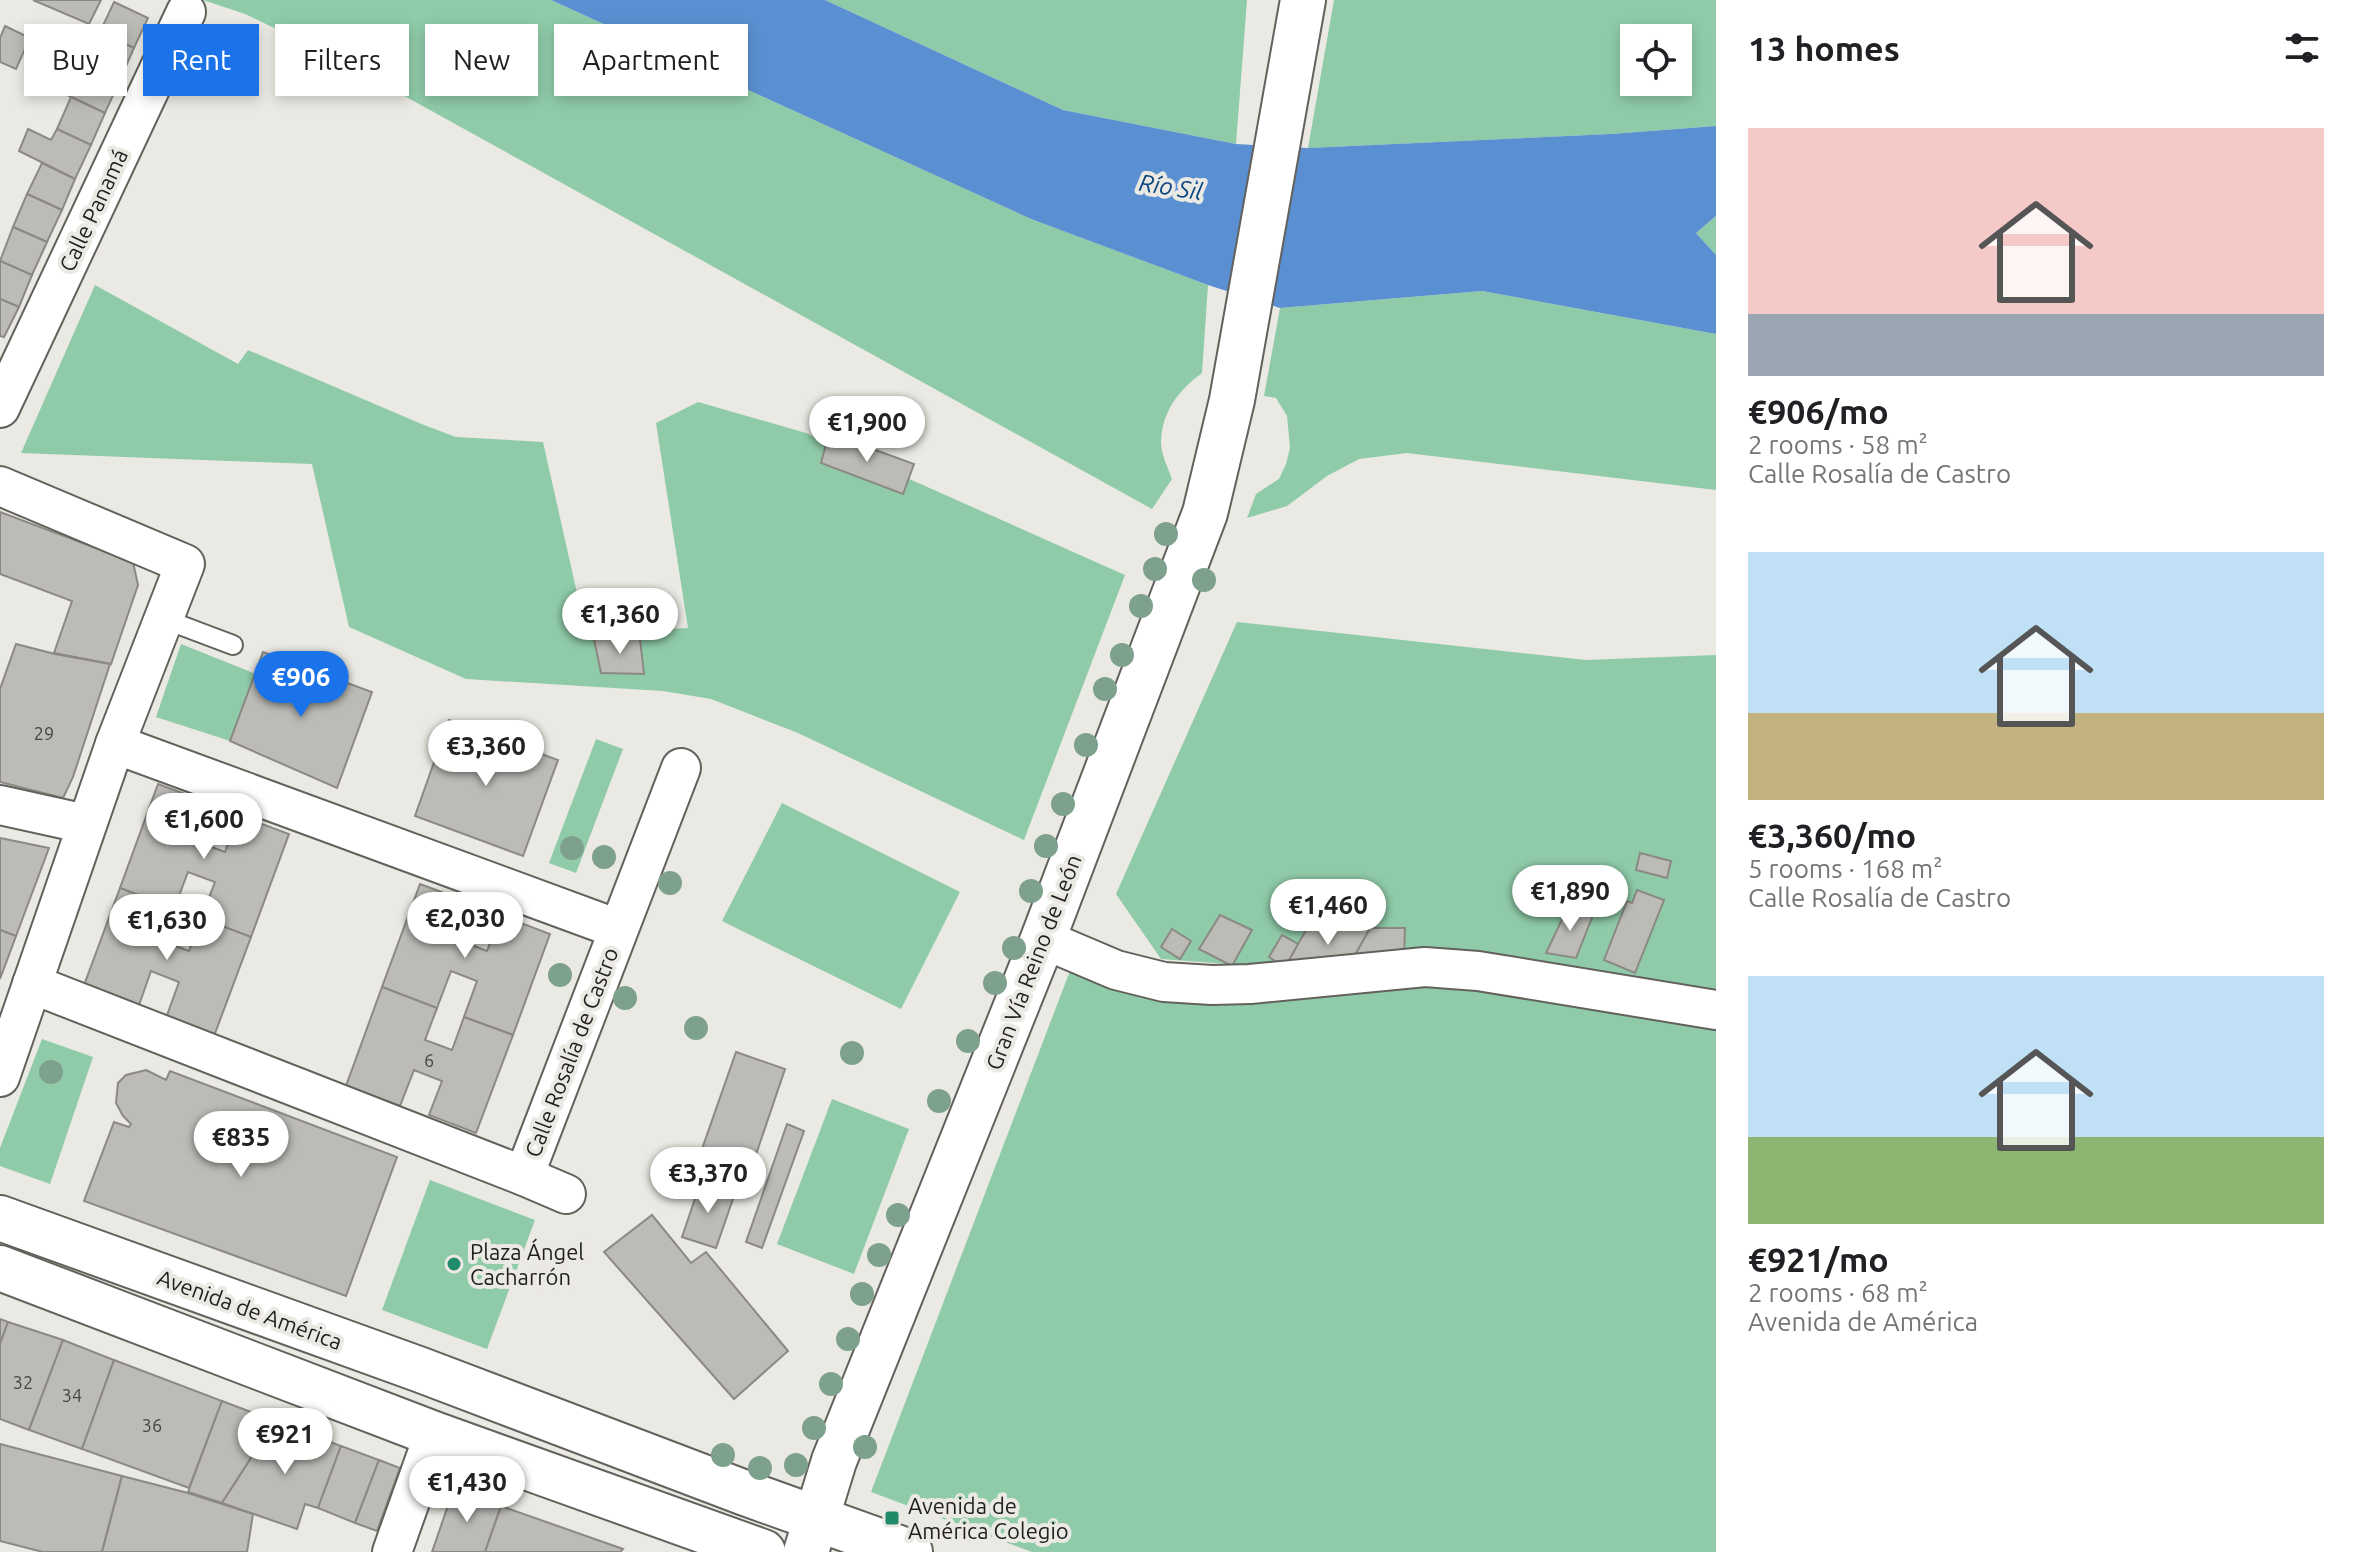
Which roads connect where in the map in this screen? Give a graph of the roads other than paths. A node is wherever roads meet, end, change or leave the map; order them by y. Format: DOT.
graph roads {
  1 [pos="1302,5"];
  2 [pos="186,12"];
  3 [pos="0,408"];
  4 [pos="0,486"];
  5 [pos="164,619"];
  6 [pos="233,645"];
  7 [pos="115,744"];
  8 [pos="681,768"];
  9 [pos="0,805"];
  10 [pos="86,824"];
  11 [pos="618,929"];
  12 [pos="1043,939"];
  13 [pos="32,984"];
  14 [pos="1716,1010"];
  15 [pos="0,1077"];
  16 [pos="524,1176"];
  17 [pos="566,1194"];
  18 [pos="0,1218"];
  19 [pos="49,1237"];
  20 [pos="18,1275"];
  21 [pos="451,1382"];
  22 [pos="434,1434"];
  23 [pos="810,1536"];
  24 [pos="392,1552"];
  25 [pos="763,1552"];
  26 [pos="910,1552"];
  1 -- 12 [label="street, Gran Vía Reino de León"];
  2 -- 3 [label="street, Calle Panamá"];
  4 -- 5 [label="street"];
  5 -- 6 [label="lane"];
  5 -- 7 [label="street"];
  7 -- 10 [label="street"];
  7 -- 11 [label="street, Calle Rosalía de Castro"];
  8 -- 11 [label="street, Calle Rosalía de Castro"];
  9 -- 10 [label="street"];
  10 -- 13 [label="street"];
  11 -- 16 [label="street, Calle Rosalía de Castro"];
  12 -- 14 [label="street"];
  12 -- 23 [label="street, Gran Vía Reino de León"];
  13 -- 15 [label="street"];
  13 -- 16 [label="street"];
  16 -- 17 [label="street"];
  18 -- 19 [label="street, Avenida de América"];
  19 -- 20 [label="street"];
  19 -- 21 [label="street, Avenida de América"];
  20 -- 22 [label="street"];
  21 -- 22 [label="street"];
  21 -- 23 [label="street, Avenida de América"];
  22 -- 24 [label="street"];
  22 -- 25 [label="street"];
  23 -- 26 [label="street, Avenida de América"];
}
